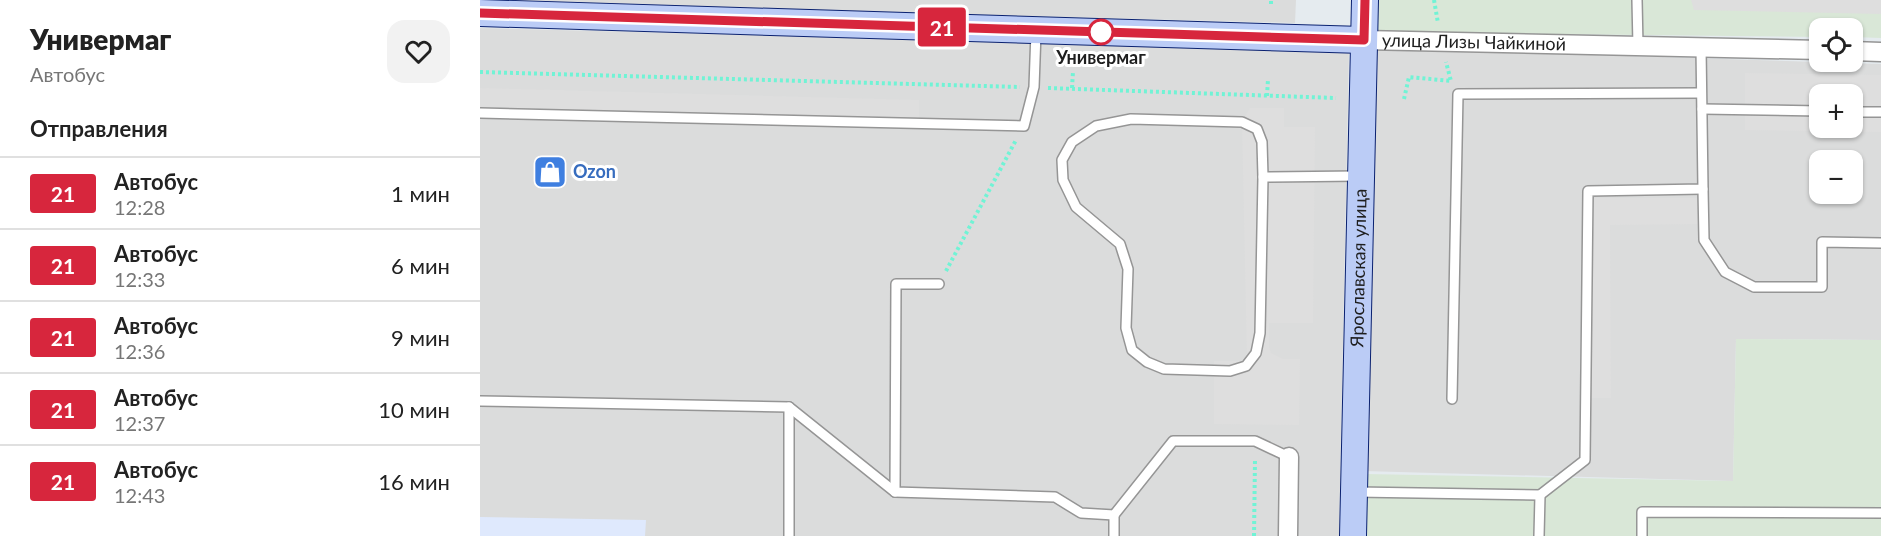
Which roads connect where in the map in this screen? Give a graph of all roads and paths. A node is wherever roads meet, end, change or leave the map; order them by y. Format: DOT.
graph roads {
  1 [pos="1365,0"];
  2 [pos="1637,0"];
  3 [pos="480,13"];
  4 [pos="1036,30"];
  5 [pos="1364,40"];
  6 [pos="1638,46"];
  7 [pos="1701,48"];
  8 [pos="1809,50"];
  9 [pos="1863,51"];
  10 [pos="1881,52"];
  11 [pos="1073,71"];
  12 [pos="480,72"];
  13 [pos="1268,79"];
  14 [pos="1034,87"];
  15 [pos="1072,88"];
  16 [pos="1701,93"];
  17 [pos="1267,96"];
  18 [pos="1336,98"];
  19 [pos="1702,109"];
  20 [pos="1809,111"];
  21 [pos="1863,112"];
  22 [pos="1881,112"];
  23 [pos="480,113"];
  24 [pos="1024,126"];
  25 [pos="1360,176"];
  26 [pos="1263,177"];
  27 [pos="1703,189"];
  28 [pos="1881,243"];
  29 [pos="939,284"];
  30 [pos="1452,399"];
  31 [pos="480,401"];
  32 [pos="789,407"];
  33 [pos="1255,441"];
  34 [pos="1289,457"];
  35 [pos="895,492"];
  36 [pos="1354,492"];
  37 [pos="1540,495"];
  38 [pos="1881,513"];
  39 [pos="1114,515"];
  40 [pos="789,536"];
  41 [pos="1113,536"];
  42 [pos="1254,536"];
  43 [pos="1288,536"];
  44 [pos="1353,536"];
  45 [pos="1539,536"];
  46 [pos="1642,536"];
  1 -- 5 [label="main road, Ярославская улица"];
  2 -- 6 [label="lane"];
  3 -- 4 [label="main road, улица Лизы Чайкиной"];
  4 -- 5 [label="main road, улица Лизы Чайкиной"];
  4 -- 14 [label="lane"];
  5 -- 6 [label="street, улица Лизы Чайкиной"];
  5 -- 25 [label="main road, Ярославская улица"];
  6 -- 7 [label="street, улица Лизы Чайкиной"];
  7 -- 8 [label="street, улица Лизы Чайкиной"];
  7 -- 16 [label="lane"];
  9 -- 10 [label="street"];
  11 -- 15 [label="path"];
  12 -- 14 [label="path"];
  13 -- 17 [label="path"];
  14 -- 15 [label="path"];
  14 -- 24 [label="lane"];
  15 -- 17 [label="path"];
  16 -- 19 [label="lane"];
  16 -- 30 [label="lane"];
  17 -- 18 [label="path"];
  19 -- 20 [label="lane"];
  19 -- 27 [label="lane"];
  21 -- 22 [label="lane"];
  23 -- 24 [label="lane"];
  24 -- 29 [label="path"];
  25 -- 26 [label="lane"];
  25 -- 36 [label="main road, Ярославская улица"];
  26 -- 26 [label="lane"];
  27 -- 28 [label="lane"];
  27 -- 37 [label="lane"];
  29 -- 35 [label="lane"];
  31 -- 32 [label="lane"];
  32 -- 35 [label="lane"];
  32 -- 40 [label="lane"];
  33 -- 34 [label="lane"];
  33 -- 39 [label="lane"];
  33 -- 42 [label="path"];
  34 -- 43 [label="street"];
  35 -- 39 [label="lane"];
  36 -- 37 [label="lane"];
  36 -- 44 [label="main road, Ярославская улица"];
  37 -- 45 [label="lane"];
  38 -- 46 [label="lane"];
  39 -- 41 [label="lane"];
}
